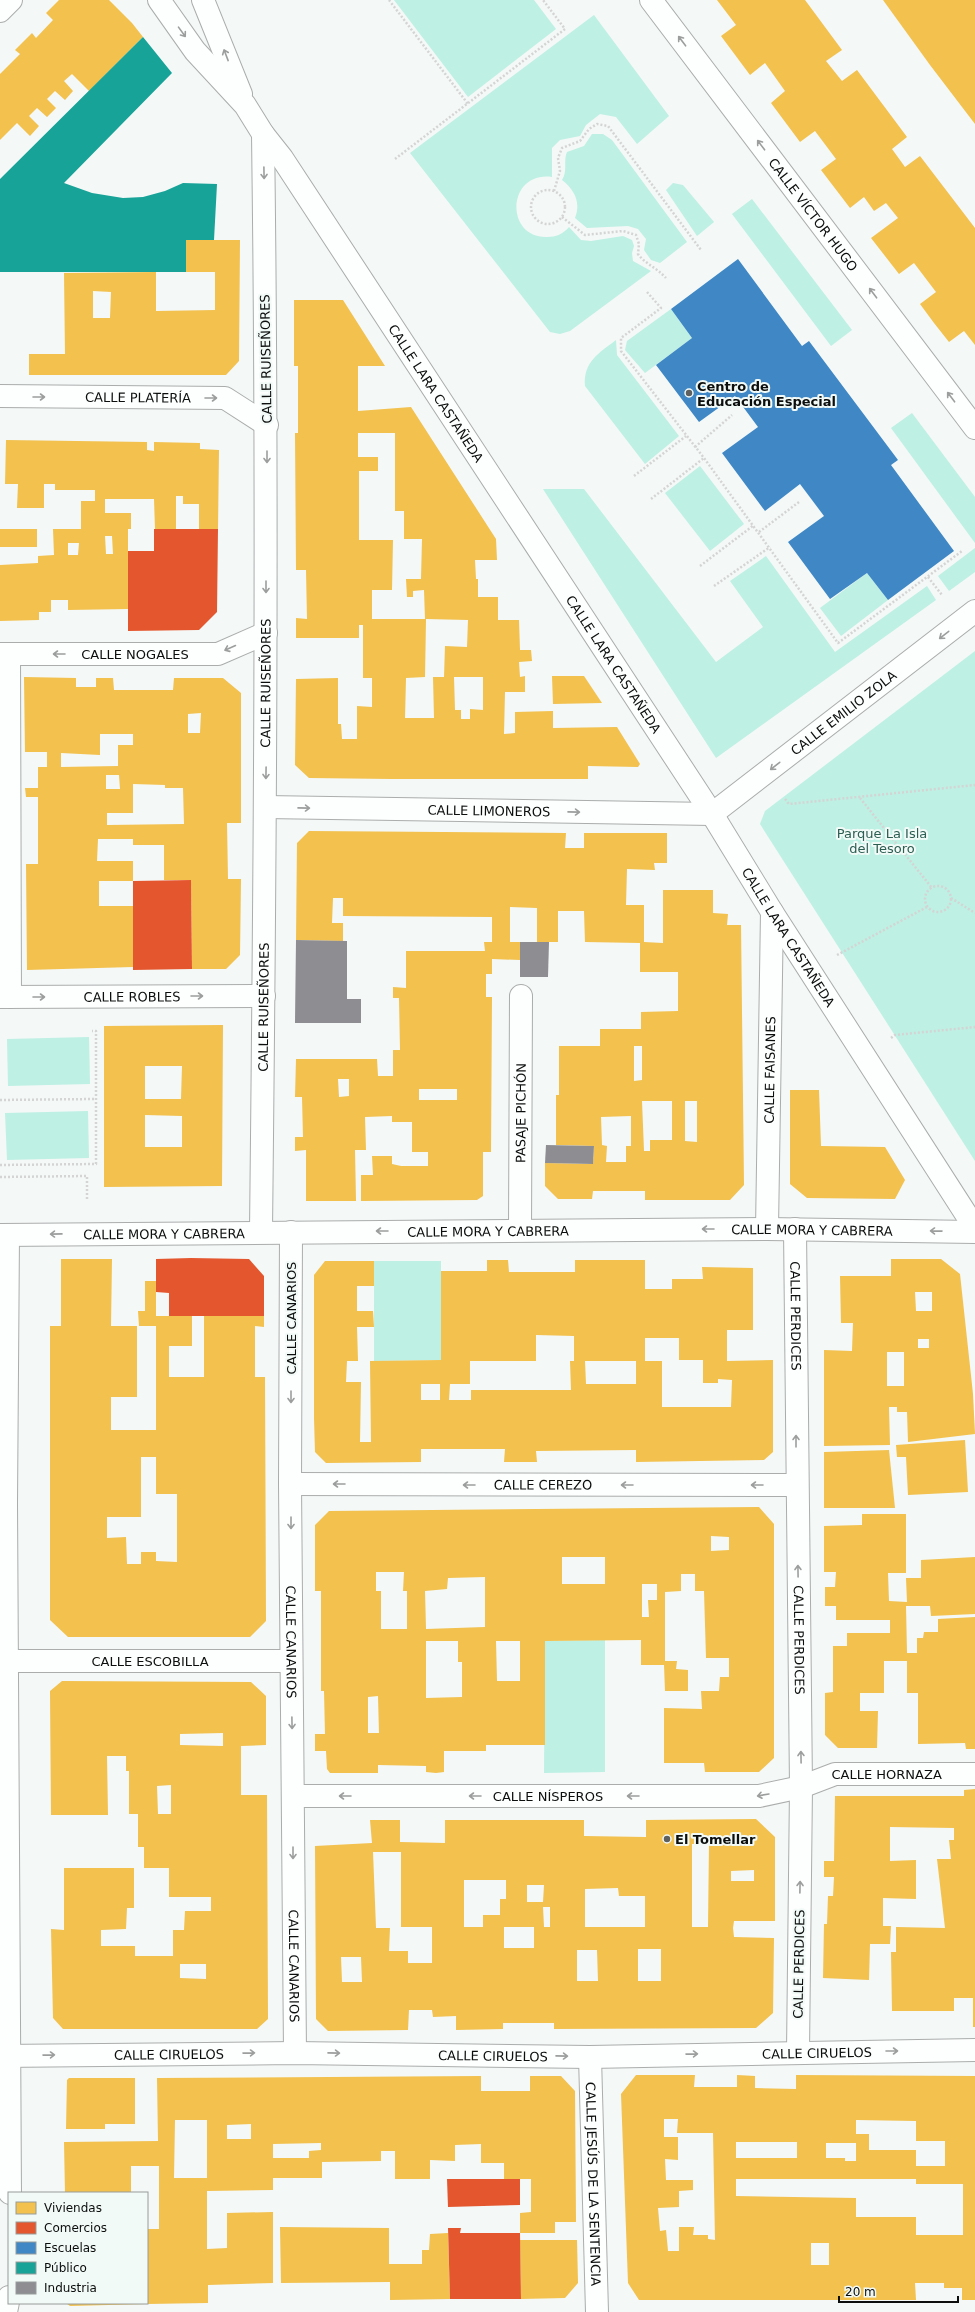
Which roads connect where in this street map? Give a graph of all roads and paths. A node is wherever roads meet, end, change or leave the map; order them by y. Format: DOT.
graph roads {
  1 [pos="11,0"];
  2 [pos="159,0"];
  3 [pos="203,0"];
  4 [pos="389,0"];
  5 [pos="543,0"];
  6 [pos="651,0"];
  7 [pos="0,10"];
  8 [pos="468,104"];
  9 [pos="245,105"];
  10 [pos="263,134"];
  11 [pos="395,160"];
  12 [pos="554,191"];
  13 [pos="562,217"];
  14 [pos="701,250"];
  15 [pos="666,278"];
  16 [pos="647,292"];
  17 [pos="0,396"];
  18 [pos="732,415"];
  19 [pos="267,425"];
  20 [pos="975,428"];
  21 [pos="686,436"];
  22 [pos="695,447"];
  23 [pos="704,458"];
  24 [pos="634,476"];
  25 [pos="651,499"];
  26 [pos="799,502"];
  27 [pos="754,525"];
  28 [pos="759,532"];
  29 [pos="770,547"];
  30 [pos="962,551"];
  31 [pos="700,566"];
  32 [pos="928,577"];
  33 [pos="714,586"];
  34 [pos="946,600"];
  35 [pos="975,611"];
  36 [pos="266,633"];
  37 [pos="5,654"];
  38 [pos="975,784"];
  39 [pos="783,797"];
  40 [pos="860,798"];
  41 [pos="266,807"];
  42 [pos="712,814"];
  43 [pos="932,888"];
  44 [pos="951,898"];
  45 [pos="927,907"];
  46 [pos="772,912"];
  47 [pos="975,913"];
  48 [pos="836,956"];
  49 [pos="264,996"];
  50 [pos="521,996"];
  51 [pos="5,997"];
  52 [pos="975,1027"];
  53 [pos="88,1031"];
  54 [pos="889,1039"];
  55 [pos="95,1099"];
  56 [pos="0,1100"];
  57 [pos="0,1165"];
  58 [pos="0,1177"];
  59 [pos="767,1228"];
  60 [pos="975,1228"];
  61 [pos="795,1229"];
  62 [pos="520,1230"];
  63 [pos="261,1232"];
  64 [pos="291,1232"];
  65 [pos="975,1232"];
  66 [pos="87,1234"];
  67 [pos="4,1235"];
  68 [pos="290,1484"];
  69 [pos="796,1485"];
  70 [pos="3,1504"];
  71 [pos="8,1661"];
  72 [pos="291,1661"];
  73 [pos="975,1774"];
  74 [pos="801,1787"];
  75 [pos="293,1796"];
  76 [pos="975,2050"];
  77 [pos="798,2052"];
  78 [pos="295,2053"];
  79 [pos="5,2056"];
  80 [pos="590,2056"];
  81 [pos="10,2192"];
  82 [pos="8,2302"];
  83 [pos="6,2312"];
  84 [pos="597,2312"];
  1 -- 7 [label="street"];
  2 -- 9 [label="street, CALLE LARA CASTAÑEDA, one-way"];
  9 -- 3 [label="street, CALLE LARA CASTAÑEDA, one-way"];
  4 -- 8 [label="path"];
  5 -- 8 [label="path"];
  20 -- 6 [label="street, CALLE VÍCTOR HUGO, one-way"];
  8 -- 11 [label="path"];
  9 -- 10 [label="street, CALLE LARA CASTAÑEDA"];
  10 -- 19 [label="street, CALLE RUISEÑORES, one-way"];
  10 -- 42 [label="street, CALLE LARA CASTAÑEDA"];
  12 -- 13 [label="path"];
  12 -- 13 [label="path"];
  12 -- 14 [label="path"];
  13 -- 15 [label="path"];
  16 -- 21 [label="path"];
  17 -- 19 [label="street, CALLE PLATERÍA, one-way"];
  18 -- 22 [label="path"];
  19 -- 36 [label="street, CALLE RUISEÑORES, one-way"];
  21 -- 22 [label="path"];
  21 -- 24 [label="path"];
  22 -- 23 [label="path"];
  23 -- 25 [label="path"];
  23 -- 27 [label="path"];
  26 -- 28 [label="path"];
  27 -- 28 [label="path"];
  27 -- 31 [label="path"];
  28 -- 29 [label="path"];
  29 -- 32 [label="path"];
  29 -- 33 [label="path"];
  30 -- 32 [label="path"];
  32 -- 34 [label="path"];
  35 -- 42 [label="street, CALLE EMILIO ZOLA, one-way"];
  36 -- 37 [label="street, CALLE NOGALES, one-way"];
  36 -- 41 [label="street, CALLE RUISEÑORES, one-way"];
  37 -- 51 [label="street"];
  38 -- 40 [label="path"];
  39 -- 40 [label="path"];
  40 -- 43 [label="path"];
  41 -- 42 [label="street, CALLE LIMONEROS, one-way"];
  41 -- 49 [label="street, CALLE RUISEÑORES"];
  42 -- 46 [label="street, CALLE LARA CASTAÑEDA"];
  43 -- 44 [label="path"];
  43 -- 45 [label="path"];
  44 -- 45 [label="path"];
  44 -- 47 [label="path"];
  45 -- 48 [label="path"];
  46 -- 59 [label="street, CALLE FAISANES"];
  46 -- 60 [label="street, CALLE LARA CASTAÑEDA"];
  51 -- 49 [label="street, CALLE ROBLES, one-way"];
  49 -- 63 [label="street, CALLE RUISEÑORES"];
  50 -- 62 [label="street, PASAJE PICHÓN"];
  52 -- 54 [label="path"];
  53 -- 55 [label="path"];
  55 -- 56 [label="path"];
  55 -- 57 [label="path"];
  58 -- 66 [label="path"];
  59 -- 61 [label="street, CALLE MORA Y CABRERA"];
  59 -- 62 [label="street, CALLE MORA Y CABRERA, one-way"];
  65 -- 61 [label="street, CALLE MORA Y CABRERA, one-way"];
  69 -- 61 [label="street, CALLE PERDICES, one-way"];
  62 -- 64 [label="street, CALLE MORA Y CABRERA, one-way"];
  63 -- 64 [label="street, CALLE MORA Y CABRERA"];
  63 -- 66 [label="street, CALLE MORA Y CABRERA"];
  64 -- 68 [label="street, CALLE CANARIOS, one-way"];
  66 -- 67 [label="street, CALLE MORA Y CABRERA, one-way"];
  67 -- 70 [label="street"];
  69 -- 68 [label="street, CALLE CEREZO, one-way"];
  68 -- 72 [label="street, CALLE CANARIOS, one-way"];
  74 -- 69 [label="street, CALLE PERDICES, one-way"];
  70 -- 71 [label="street"];
  71 -- 72 [label="street, CALLE ESCOBILLA"];
  71 -- 79 [label="street"];
  72 -- 75 [label="street, CALLE CANARIOS, one-way"];
  73 -- 74 [label="street, CALLE HORNAZA"];
  74 -- 75 [label="street, CALLE NÍSPEROS, one-way"];
  77 -- 74 [label="street, CALLE PERDICES, one-way"];
  75 -- 78 [label="street, CALLE CANARIOS, one-way"];
  77 -- 76 [label="street, CALLE CIRUELOS, one-way"];
  80 -- 77 [label="street, CALLE CIRUELOS, one-way"];
  79 -- 78 [label="street, CALLE CIRUELOS, one-way"];
  78 -- 80 [label="street, CALLE CIRUELOS, one-way"];
  79 -- 81 [label="street"];
  80 -- 84 [label="street, CALLE JESÚS DE LA SENTENCIA"];
  82 -- 83 [label="street"];
}
